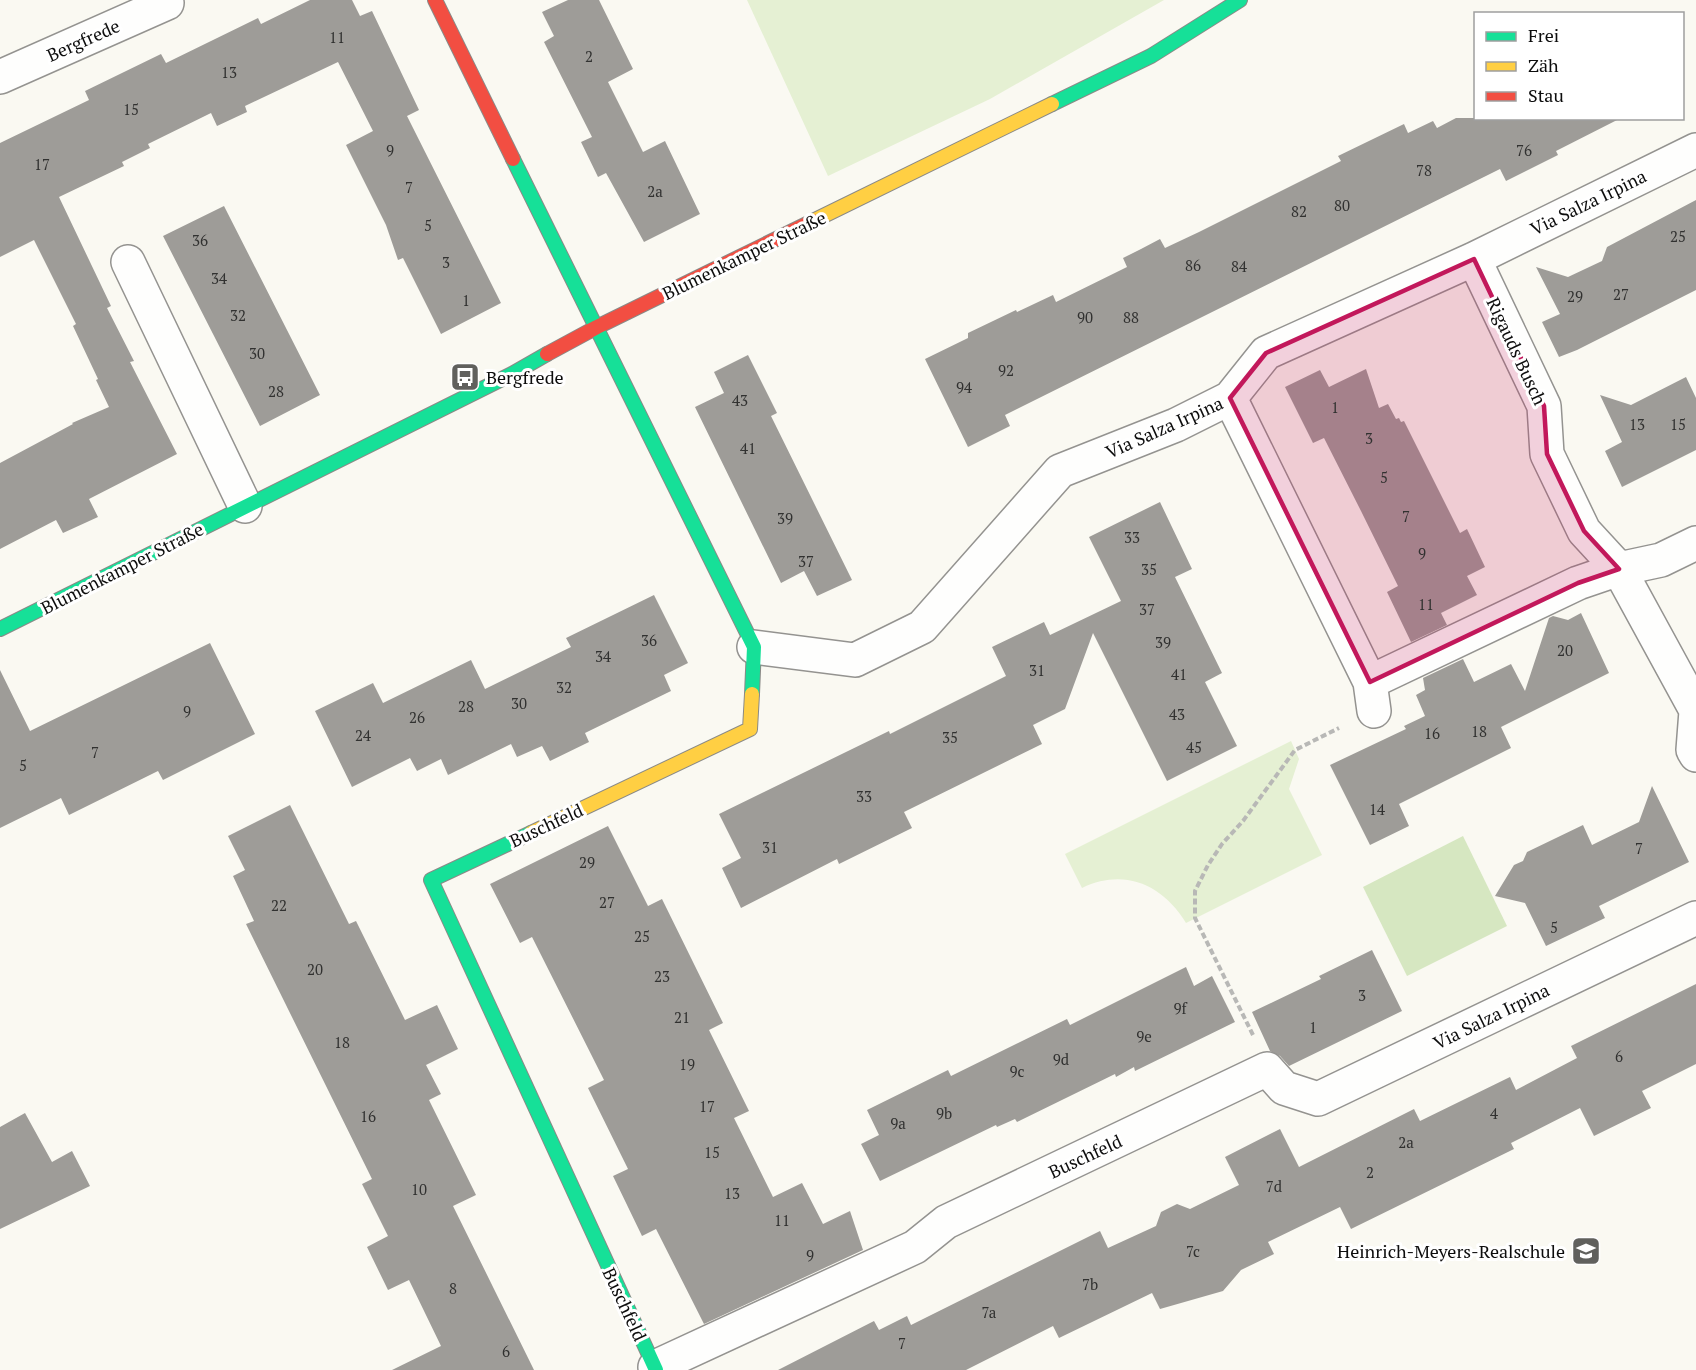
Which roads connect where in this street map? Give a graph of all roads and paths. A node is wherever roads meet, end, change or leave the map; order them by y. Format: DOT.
graph roads {
  1 [pos="435,0"];
  2 [pos="1240,0"];
  3 [pos="169,1"];
  4 [pos="0,77"];
  5 [pos="1696,150"];
  6 [pos="1474,259"];
  7 [pos="128,262"];
  8 [pos="597,327"];
  9 [pos="1230,398"];
  10 [pos="245,506"];
  11 [pos="1696,543"];
  12 [pos="1619,569"];
  13 [pos="0,629"];
  14 [pos="754,647"];
  15 [pos="1372,696"];
  16 [pos="1696,711"];
  17 [pos="1696,755"];
  18 [pos="1696,918"];
  19 [pos="1276,1078"];
  20 [pos="655,1369"];
  1 -- 8 [label="street"];
  2 -- 8 [label="street, Blumenkamper Straße"];
  3 -- 4 [label="street, Bergfrede"];
  5 -- 6 [label="street, Via Salza Irpina"];
  6 -- 9 [label="street, Via Salza Irpina"];
  6 -- 12 [label="street, Rigauds Busch"];
  7 -- 10 [label="street"];
  8 -- 10 [label="street, Blumenkamper Straße"];
  8 -- 14 [label="street, Buschfeld"];
  9 -- 14 [label="street, Via Salza Irpina"];
  9 -- 15 [label="street"];
  10 -- 13 [label="street, Blumenkamper Straße"];
  11 -- 12 [label="street"];
  12 -- 15 [label="street"];
  12 -- 16 [label="street, Rigauds Busch"];
  14 -- 20 [label="street, Buschfeld"];
  15 -- 19 [label="path"];
  16 -- 17 [label="street, Rigauds Busch"];
  18 -- 19 [label="street, Via Salza Irpina"];
  19 -- 20 [label="street, Buschfeld"];
}
